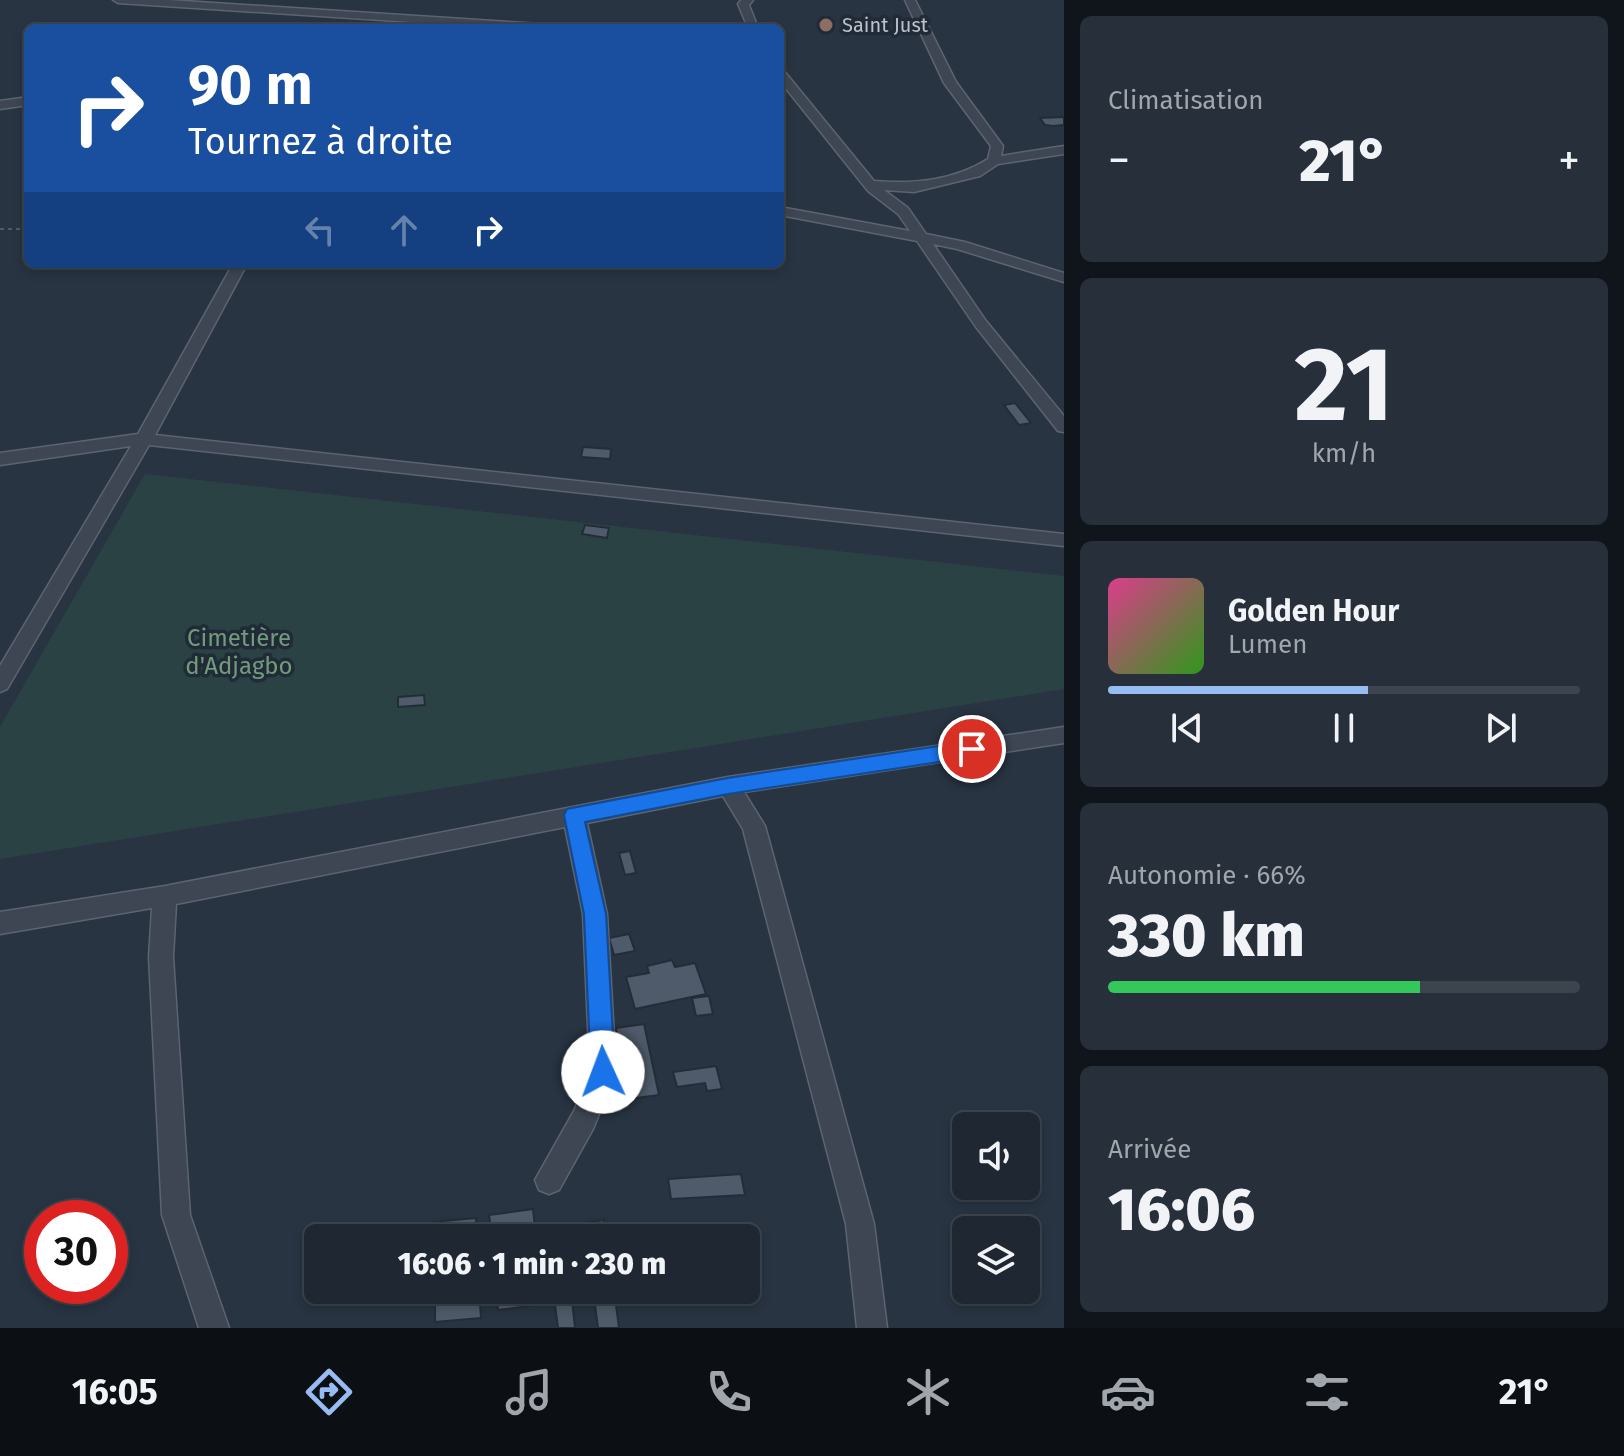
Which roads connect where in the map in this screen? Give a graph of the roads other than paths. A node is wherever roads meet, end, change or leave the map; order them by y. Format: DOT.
graph roads {
  1 [pos="118,0"];
  2 [pos="748,0"];
  3 [pos="910,0"];
  4 [pos="163,1"];
  5 [pos="409,24"];
  6 [pos="751,24"];
  7 [pos="784,78"];
  8 [pos="24,102"];
  9 [pos="0,105"];
  10 [pos="1064,150"];
  11 [pos="994,161"];
  12 [pos="872,185"];
  13 [pos="914,188"];
  14 [pos="903,211"];
  15 [pos="784,212"];
  16 [pos="920,238"];
  17 [pos="238,268"];
  18 [pos="1064,278"];
  19 [pos="1064,427"];
  20 [pos="144,439"];
  21 [pos="0,459"];
  22 [pos="1064,540"];
  23 [pos="0,684"];
  24 [pos="1064,735"];
  25 [pos="728,786"];
  26 [pos="574,815"];
  27 [pos="165,896"];
  28 [pos="0,923"];
  29 [pos="549,1180"];
  30 [pos="214,1328"];
  31 [pos="872,1328"];
  1 -- 4 [label="street"];
  2 -- 6 [label="street"];
  3 -- 11 [label="street"];
  4 -- 5 [label="street"];
  7 -- 12 [label="street"];
  8 -- 9 [label="street"];
  10 -- 11 [label="street"];
  11 -- 13 [label="street"];
  12 -- 13 [label="street"];
  12 -- 14 [label="street"];
  13 -- 14 [label="street"];
  14 -- 16 [label="street"];
  15 -- 16 [label="street"];
  16 -- 18 [label="street"];
  16 -- 19 [label="street"];
  17 -- 20 [label="street"];
  20 -- 21 [label="street"];
  20 -- 22 [label="street"];
  20 -- 23 [label="street"];
  24 -- 25 [label="street"];
  25 -- 26 [label="street"];
  25 -- 31 [label="street"];
  26 -- 27 [label="street"];
  26 -- 29 [label="street"];
  27 -- 28 [label="street"];
  27 -- 30 [label="street"];
}
